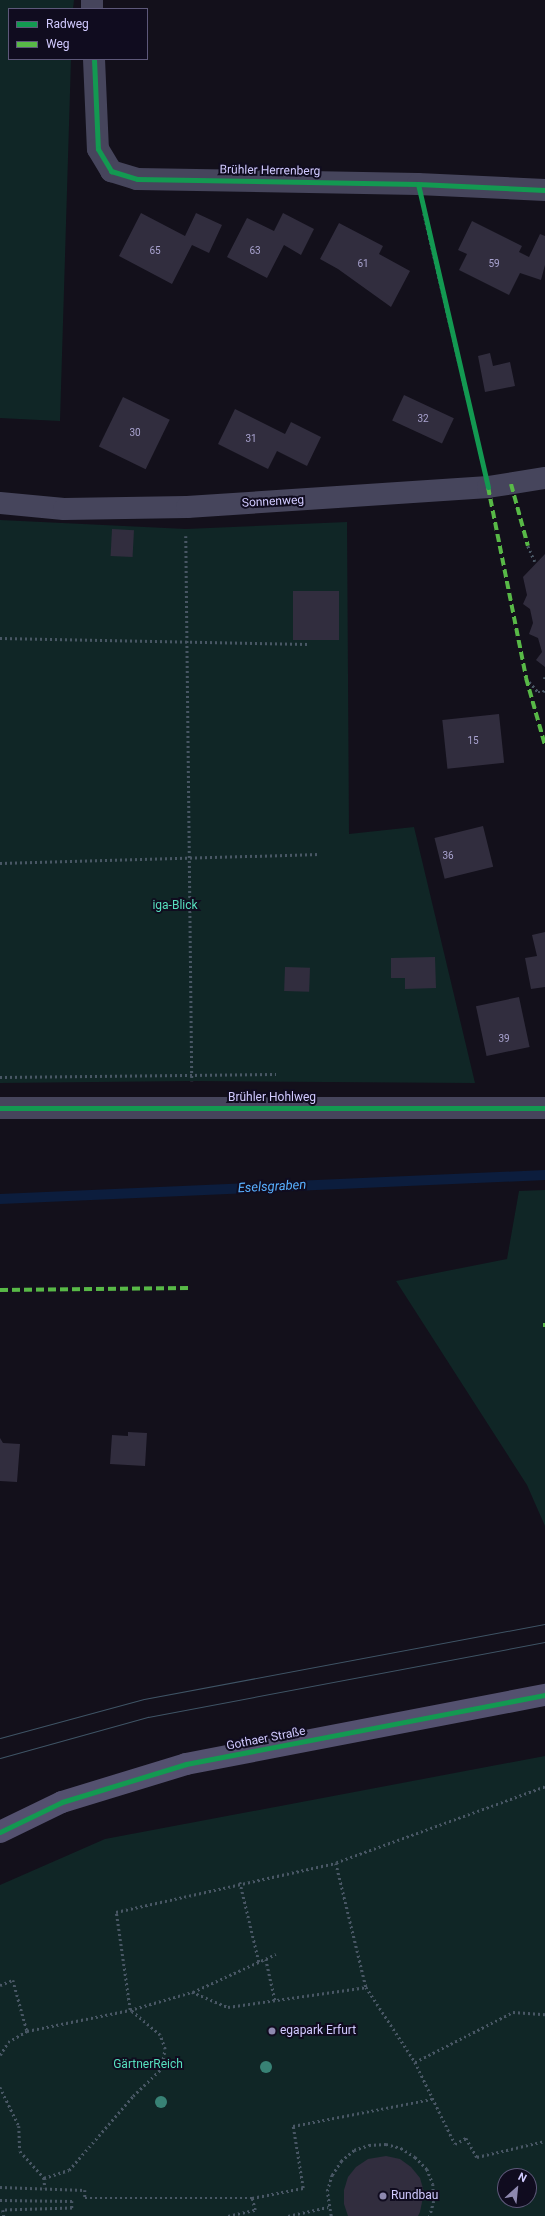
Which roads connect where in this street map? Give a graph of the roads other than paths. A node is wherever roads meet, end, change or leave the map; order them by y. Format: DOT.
graph roads {
  1 [pos="94,60"];
  2 [pos="545,190"];
  3 [pos="545,478"];
  4 [pos="0,503"];
  5 [pos="0,1108"];
  6 [pos="545,1108"];
  7 [pos="545,1695"];
  8 [pos="0,1832"];
  1 -- 2 [label="street, Brühler Herrenberg"];
  3 -- 4 [label="street, Sonnenweg"];
  5 -- 6 [label="street, Brühler Hohlweg"];
  7 -- 8 [label="main road, Gothaer Straße"];
}
